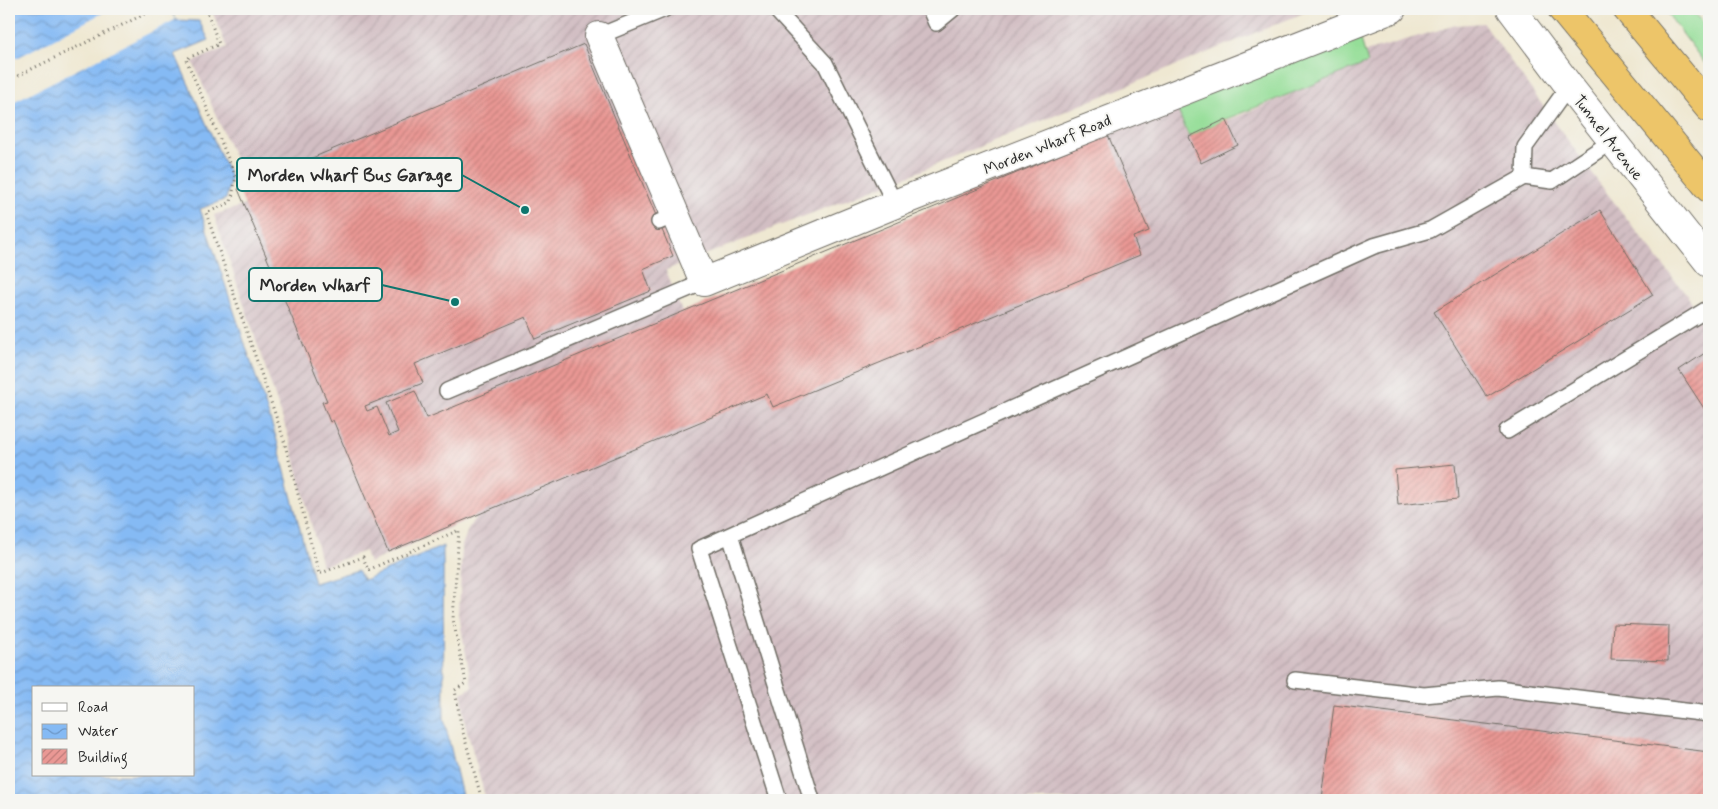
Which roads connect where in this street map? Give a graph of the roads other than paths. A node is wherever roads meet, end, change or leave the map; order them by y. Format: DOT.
graph roads {
  1 [pos="665,9"];
  2 [pos="775,9"];
  3 [pos="930,9"];
  4 [pos="954,9"];
  5 [pos="1392,9"];
  6 [pos="1511,9"];
  7 [pos="1562,9"];
  8 [pos="1627,9"];
  9 [pos="599,36"];
  10 [pos="1569,86"];
  11 [pos="1709,108"];
  12 [pos="1612,141"];
  13 [pos="1524,178"];
  14 [pos="1709,188"];
  15 [pos="895,204"];
  16 [pos="1709,263"];
  17 [pos="704,282"];
  18 [pos="1709,308"];
  19 [pos="447,391"];
  20 [pos="1508,431"];
  21 [pos="730,535"];
  22 [pos="1295,680"];
  23 [pos="1709,714"];
  24 [pos="780,800"];
  25 [pos="812,800"];
  1 -- 9 [label="lane"];
  2 -- 15 [label="lane"];
  3 -- 4 [label="lane"];
  5 -- 15 [label="street, Morden Wharf Road"];
  6 -- 10 [label="street, Tunnel Avenue"];
  7 -- 14 [label="highway"];
  8 -- 11 [label="highway"];
  9 -- 17 [label="street"];
  10 -- 12 [label="street, Tunnel Avenue"];
  10 -- 13 [label="lane"];
  12 -- 13 [label="lane"];
  12 -- 16 [label="street, Tunnel Avenue"];
  13 -- 21 [label="lane"];
  15 -- 17 [label="street, Morden Wharf Road"];
  17 -- 19 [label="lane"];
  18 -- 20 [label="lane"];
  21 -- 24 [label="lane"];
  21 -- 25 [label="lane"];
  22 -- 23 [label="lane"];
}
